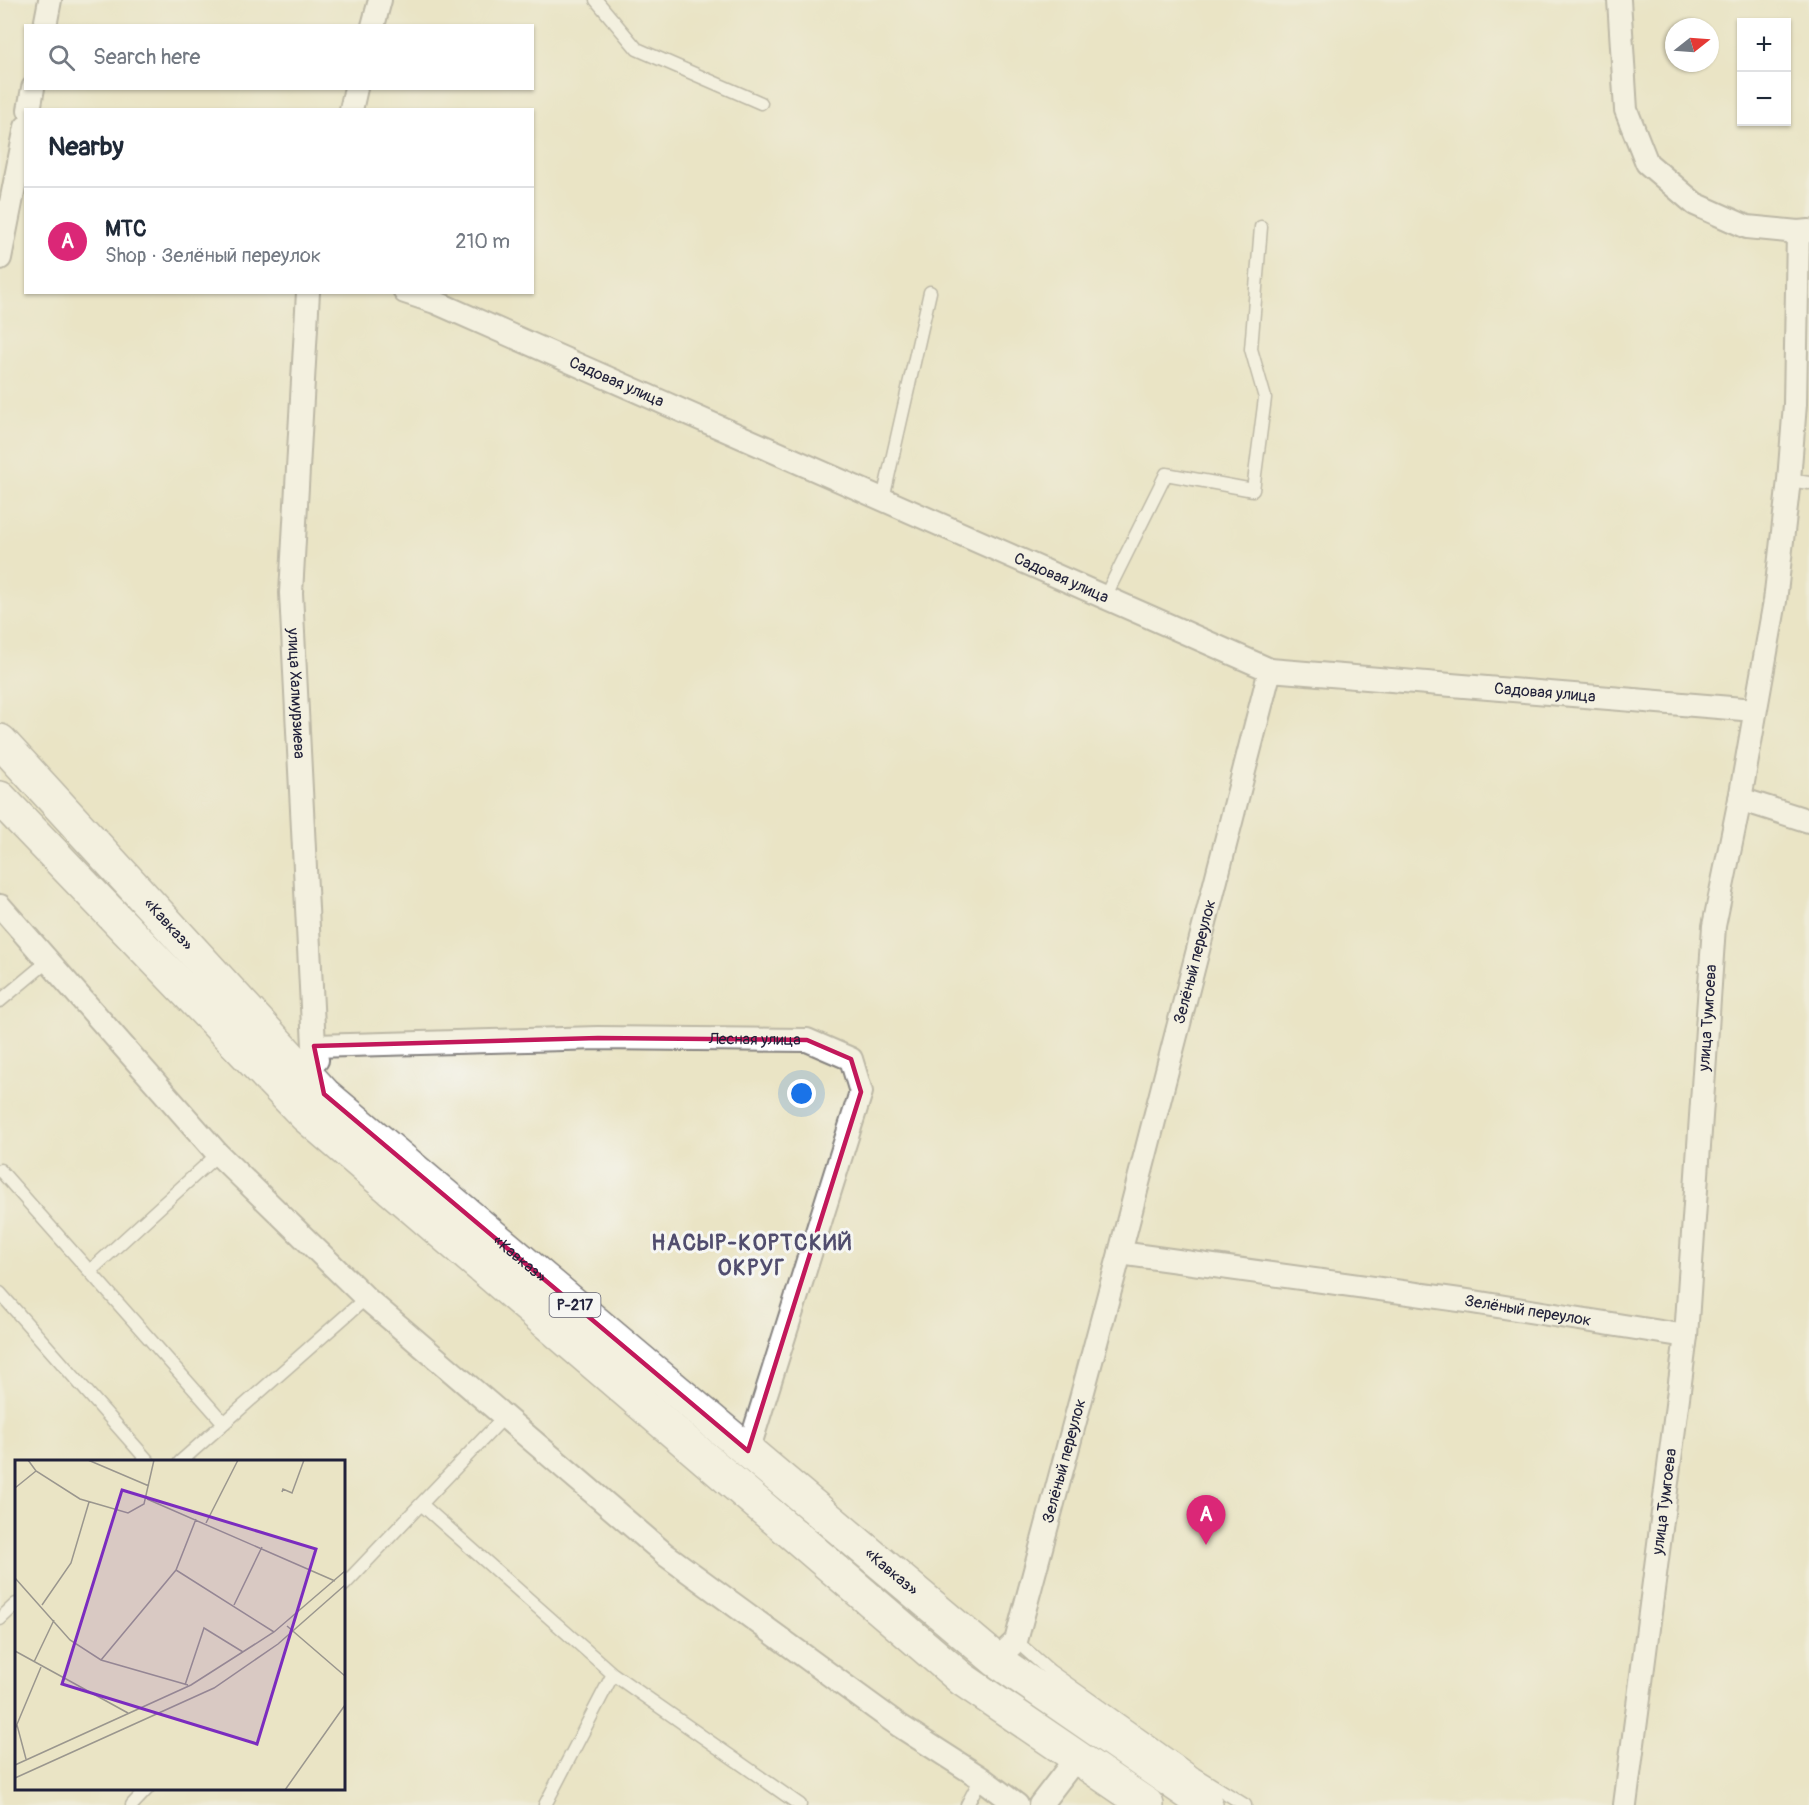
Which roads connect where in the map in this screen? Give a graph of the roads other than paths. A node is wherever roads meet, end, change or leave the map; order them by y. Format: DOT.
graph roads {
  1 [pos="50,0"];
  2 [pos="380,0"];
  3 [pos="596,0"];
  4 [pos="1619,0"];
  5 [pos="45,24"];
  6 [pos="374,24"];
  7 [pos="33,90"];
  8 [pos="356,90"];
  9 [pos="761,103"];
  10 [pos="29,108"];
  11 [pos="351,108"];
  12 [pos="24,137"];
  13 [pos="1261,227"];
  14 [pos="1804,231"];
  15 [pos="0,258"];
  16 [pos="930,292"];
  17 [pos="308,294"];
  18 [pos="411,294"];
  19 [pos="1799,481"];
  20 [pos="883,499"];
  21 [pos="1105,597"];
  22 [pos="1270,670"];
  23 [pos="1755,710"];
  24 [pos="0,741"];
  25 [pos="0,798"];
  26 [pos="1740,799"];
  27 [pos="1809,821"];
  28 [pos="0,906"];
  29 [pos="48,961"];
  30 [pos="0,1000"];
  31 [pos="314,1046"];
  32 [pos="324,1094"];
  33 [pos="218,1154"];
  34 [pos="0,1170"];
  35 [pos="1120,1253"];
  36 [pos="90,1272"];
  37 [pos="0,1293"];
  38 [pos="366,1298"];
  39 [pos="1686,1336"];
  40 [pos="505,1416"];
  41 [pos="224,1423"];
  42 [pos="748,1451"];
  43 [pos="148,1460"];
  44 [pos="181,1460"];
  45 [pos="421,1504"];
  46 [pos="345,1584"];
  47 [pos="15,1605"];
  48 [pos="0,1619"];
  49 [pos="1006,1650"];
  50 [pos="613,1674"];
  51 [pos="1077,1757"];
  52 [pos="981,1778"];
  53 [pos="146,1790"];
  54 [pos="132,1805"];
  55 [pos="545,1805"];
  56 [pos="800,1805"];
  57 [pos="967,1805"];
  58 [pos="1017,1805"];
  59 [pos="1040,1805"];
  60 [pos="1147,1805"];
  61 [pos="1206,1805"];
  62 [pos="1245,1805"];
  63 [pos="1625,1805"];
  1 -- 5 [label="street"];
  2 -- 6 [label="street"];
  3 -- 9 [label="lane"];
  4 -- 14 [label="street"];
  7 -- 10 [label="street"];
  8 -- 11 [label="street"];
  12 -- 15 [label="street"];
  13 -- 21 [label="lane"];
  14 -- 19 [label="street, улица Тумгоева"];
  16 -- 20 [label="lane"];
  17 -- 31 [label="street, улица Халмурзиева"];
  18 -- 20 [label="street, Садовая улица"];
  19 -- 23 [label="street, улица Тумгоева"];
  20 -- 21 [label="street, Садовая улица"];
  21 -- 22 [label="street, Садовая улица"];
  22 -- 23 [label="street, Садовая улица"];
  22 -- 35 [label="street, Зелёный переулок"];
  23 -- 26 [label="street, улица Тумгоева"];
  24 -- 32 [label="highway, «Кавказ» / Р-217"];
  25 -- 51 [label="highway, «Кавказ» / Р-217"];
  26 -- 27 [label="street"];
  26 -- 39 [label="street, улица Тумгоева"];
  28 -- 29 [label="street"];
  29 -- 30 [label="lane"];
  29 -- 33 [label="street"];
  31 -- 32 [label="street, улица Халмурзиева"];
  31 -- 42 [label="street, Лесная улица"];
  32 -- 42 [label="highway, «Кавказ» / Р-217"];
  33 -- 36 [label="lane"];
  33 -- 38 [label="street"];
  34 -- 36 [label="lane"];
  35 -- 39 [label="street, Зелёный переулок"];
  35 -- 49 [label="street, Зелёный переулок"];
  36 -- 41 [label="lane"];
  37 -- 43 [label="lane"];
  38 -- 40 [label="street"];
  38 -- 41 [label="lane"];
  39 -- 63 [label="street, улица Тумгоева"];
  40 -- 45 [label="lane"];
  40 -- 52 [label="street"];
  41 -- 44 [label="lane"];
  42 -- 49 [label="highway, «Кавказ» / Р-217"];
  45 -- 46 [label="lane"];
  45 -- 50 [label="lane"];
  47 -- 48 [label="lane"];
  49 -- 61 [label="highway, «Кавказ» / Р-217"];
  49 -- 62 [label="lane"];
  50 -- 55 [label="lane"];
  50 -- 56 [label="lane"];
  51 -- 59 [label="street"];
  51 -- 60 [label="highway, «Кавказ» / Р-217"];
  52 -- 57 [label="lane"];
  52 -- 58 [label="street"];
  53 -- 54 [label="lane"];
}
